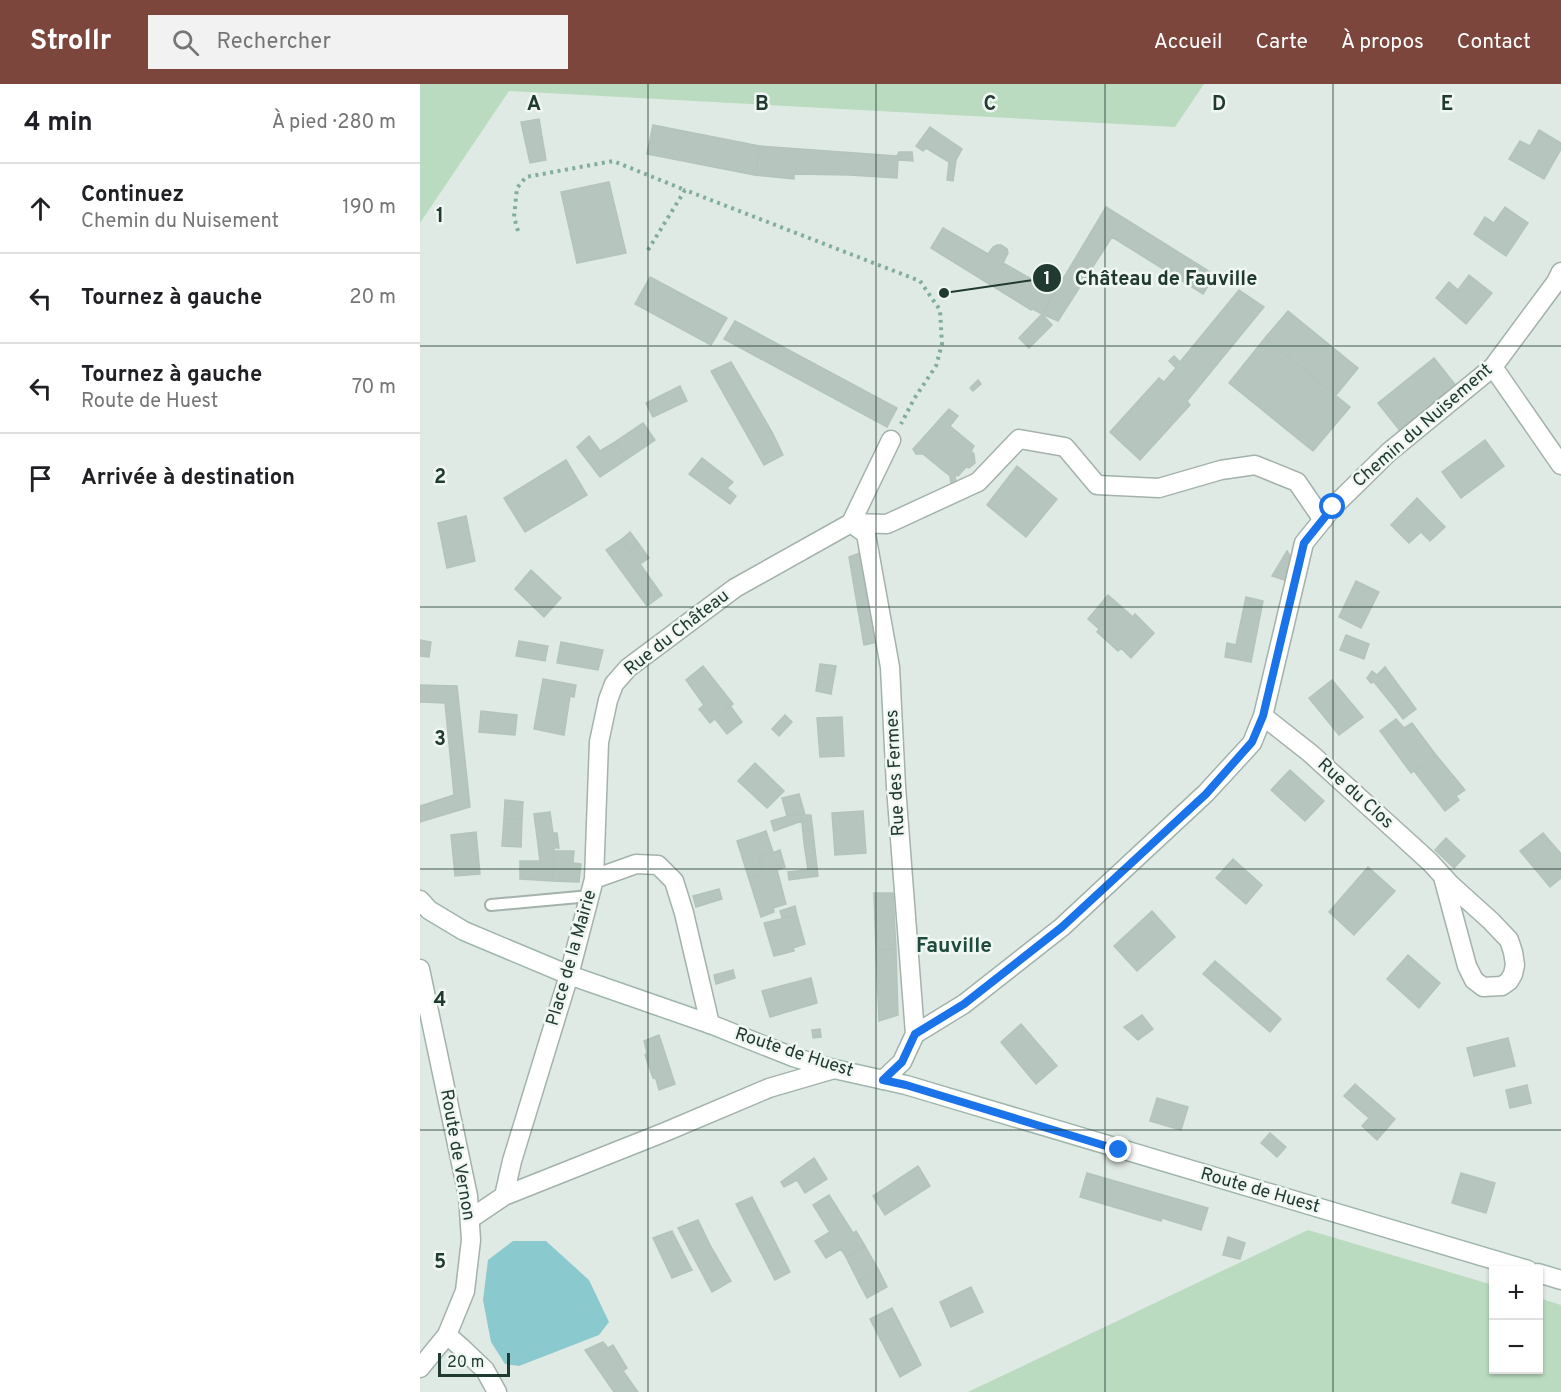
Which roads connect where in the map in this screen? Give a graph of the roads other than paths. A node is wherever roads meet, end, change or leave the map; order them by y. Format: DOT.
graph roads {
  1 [pos="1561,272"];
  2 [pos="1493,367"];
  3 [pos="891,440"];
  4 [pos="1561,465"];
  5 [pos="1323,520"];
  6 [pos="850,523"];
  7 [pos="1263,716"];
  8 [pos="1443,877"];
  9 [pos="592,888"];
  10 [pos="420,900"];
  11 [pos="491,904"];
  12 [pos="420,969"];
  13 [pos="569,975"];
  14 [pos="710,1024"];
  15 [pos="915,1034"];
  16 [pos="834,1069"];
  17 [pos="883,1080"];
  18 [pos="504,1196"];
  19 [pos="470,1219"];
  20 [pos="1515,1266"];
  21 [pos="1543,1275"];
  22 [pos="1561,1280"];
  23 [pos="447,1335"];
  24 [pos="420,1368"];
  25 [pos="497,1392"];
  1 -- 2 [label="street, Chemin du Nuisement"];
  2 -- 4 [label="street"];
  2 -- 5 [label="street, Chemin du Nuisement"];
  3 -- 6 [label="street"];
  5 -- 6 [label="street"];
  5 -- 7 [label="street, Chemin du Nuisement"];
  6 -- 9 [label="street, Rue du Château"];
  6 -- 15 [label="street, Rue des Fermes"];
  7 -- 8 [label="street, Rue du Clos"];
  7 -- 15 [label="street, Chemin du Nuisement"];
  8 -- 8 [label="street, Rue du Clos"];
  9 -- 11 [label="lane"];
  9 -- 13 [label="street, Place de la Mairie"];
  9 -- 14 [label="street, Place de la Mairie"];
  10 -- 13 [label="street, Route de Huest"];
  12 -- 19 [label="street, Route de Vernon"];
  13 -- 14 [label="street, Route de Huest"];
  13 -- 18 [label="street, Place de la Mairie"];
  14 -- 16 [label="street, Route de Huest"];
  15 -- 17 [label="street"];
  16 -- 17 [label="street, Route de Huest"];
  16 -- 18 [label="street"];
  17 -- 20 [label="street, Route de Huest"];
  18 -- 19 [label="street"];
  19 -- 23 [label="street, Route de Vernon"];
  21 -- 22 [label="street"];
  23 -- 24 [label="street, Route de Vernon"];
  23 -- 25 [label="street"];
}
